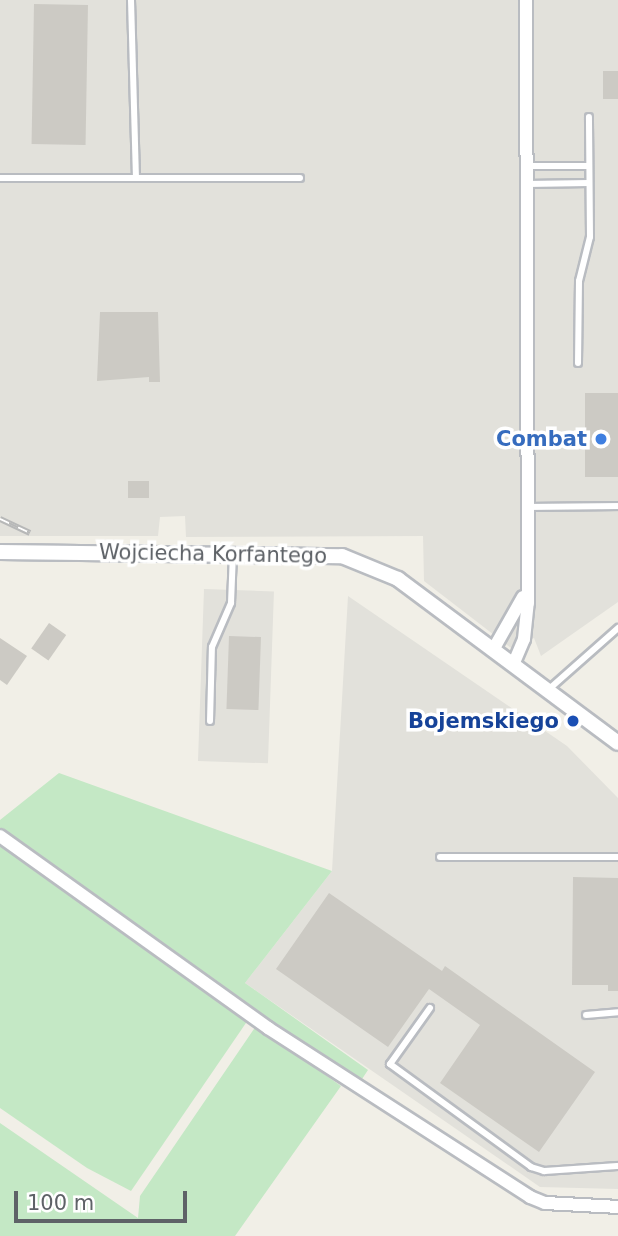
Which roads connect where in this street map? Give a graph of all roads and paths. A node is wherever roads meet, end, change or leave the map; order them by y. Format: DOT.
graph roads {
  1 [pos="131,0"];
  2 [pos="526,0"];
  3 [pos="589,117"];
  4 [pos="527,166"];
  5 [pos="589,166"];
  6 [pos="0,178"];
  7 [pos="136,178"];
  8 [pos="299,178"];
  9 [pos="589,183"];
  10 [pos="527,184"];
  11 [pos="578,363"];
  12 [pos="618,506"];
  13 [pos="529,507"];
  14 [pos="0,552"];
  15 [pos="233,552"];
  16 [pos="528,579"];
  17 [pos="618,628"];
  18 [pos="493,650"];
  19 [pos="513,665"];
  20 [pos="548,690"];
  21 [pos="210,721"];
  22 [pos="618,743"];
  23 [pos="0,836"];
  24 [pos="440,857"];
  25 [pos="618,857"];
  26 [pos="430,1008"];
  27 [pos="618,1012"];
  28 [pos="586,1015"];
  29 [pos="618,1166"];
  30 [pos="618,1207"];
  1 -- 7 [label="lane"];
  2 -- 4 [label="street"];
  3 -- 5 [label="lane"];
  4 -- 5 [label="lane"];
  4 -- 10 [label="street"];
  5 -- 9 [label="lane"];
  6 -- 7 [label="lane"];
  7 -- 8 [label="lane"];
  9 -- 10 [label="lane"];
  9 -- 11 [label="lane"];
  10 -- 13 [label="street"];
  12 -- 13 [label="lane"];
  13 -- 16 [label="street"];
  14 -- 15 [label="street, Wojciecha Korfantego"];
  15 -- 18 [label="street, Wojciecha Korfantego"];
  15 -- 21 [label="lane"];
  16 -- 18 [label="street"];
  16 -- 19 [label="street"];
  17 -- 20 [label="lane"];
  18 -- 19 [label="street, Wojciecha Korfantego"];
  19 -- 20 [label="street, Wojciecha Korfantego"];
  20 -- 22 [label="street, Wojciecha Korfantego"];
  23 -- 30 [label="street"];
  24 -- 25 [label="lane"];
  26 -- 29 [label="lane"];
  27 -- 28 [label="lane"];
}
